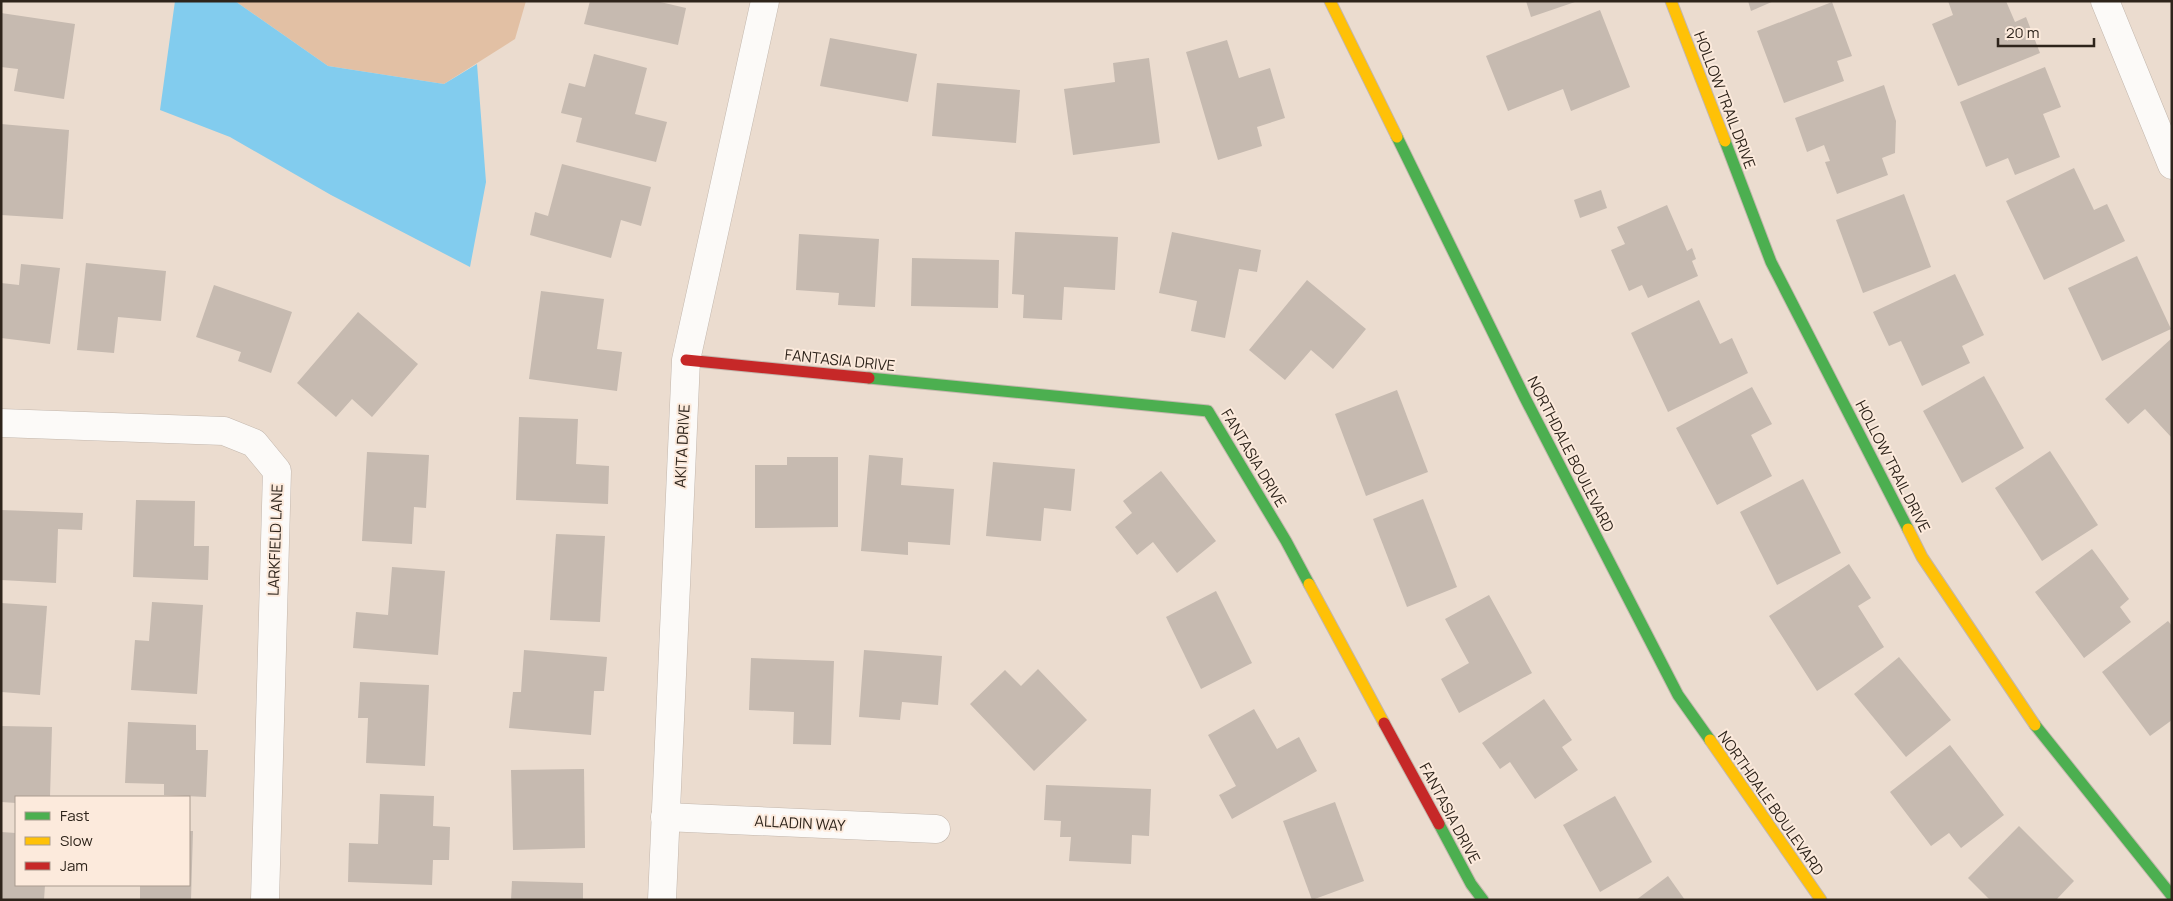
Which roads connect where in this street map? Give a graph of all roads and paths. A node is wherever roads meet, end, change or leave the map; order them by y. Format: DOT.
graph roads {
  1 [pos="765,1"];
  2 [pos="1330,1"];
  3 [pos="1671,1"];
  4 [pos="2105,1"];
  5 [pos="2172,165"];
  6 [pos="686,360"];
  7 [pos="1,423"];
  8 [pos="665,817"];
  9 [pos="936,829"];
  10 [pos="2172,896"];
  11 [pos="265,900"];
  12 [pos="662,900"];
  13 [pos="1483,900"];
  14 [pos="1821,900"];
  1 -- 6 [label="street, AKITA DRIVE"];
  2 -- 14 [label="street, NORTHDALE BOULEVARD"];
  3 -- 10 [label="street, HOLLOW TRAIL DRIVE"];
  4 -- 5 [label="street"];
  6 -- 8 [label="street, AKITA DRIVE"];
  6 -- 13 [label="street, FANTASIA DRIVE"];
  7 -- 11 [label="street, LARKFIELD LANE"];
  8 -- 9 [label="street, ALLADIN WAY"];
  8 -- 12 [label="street, AKITA DRIVE"];
}
